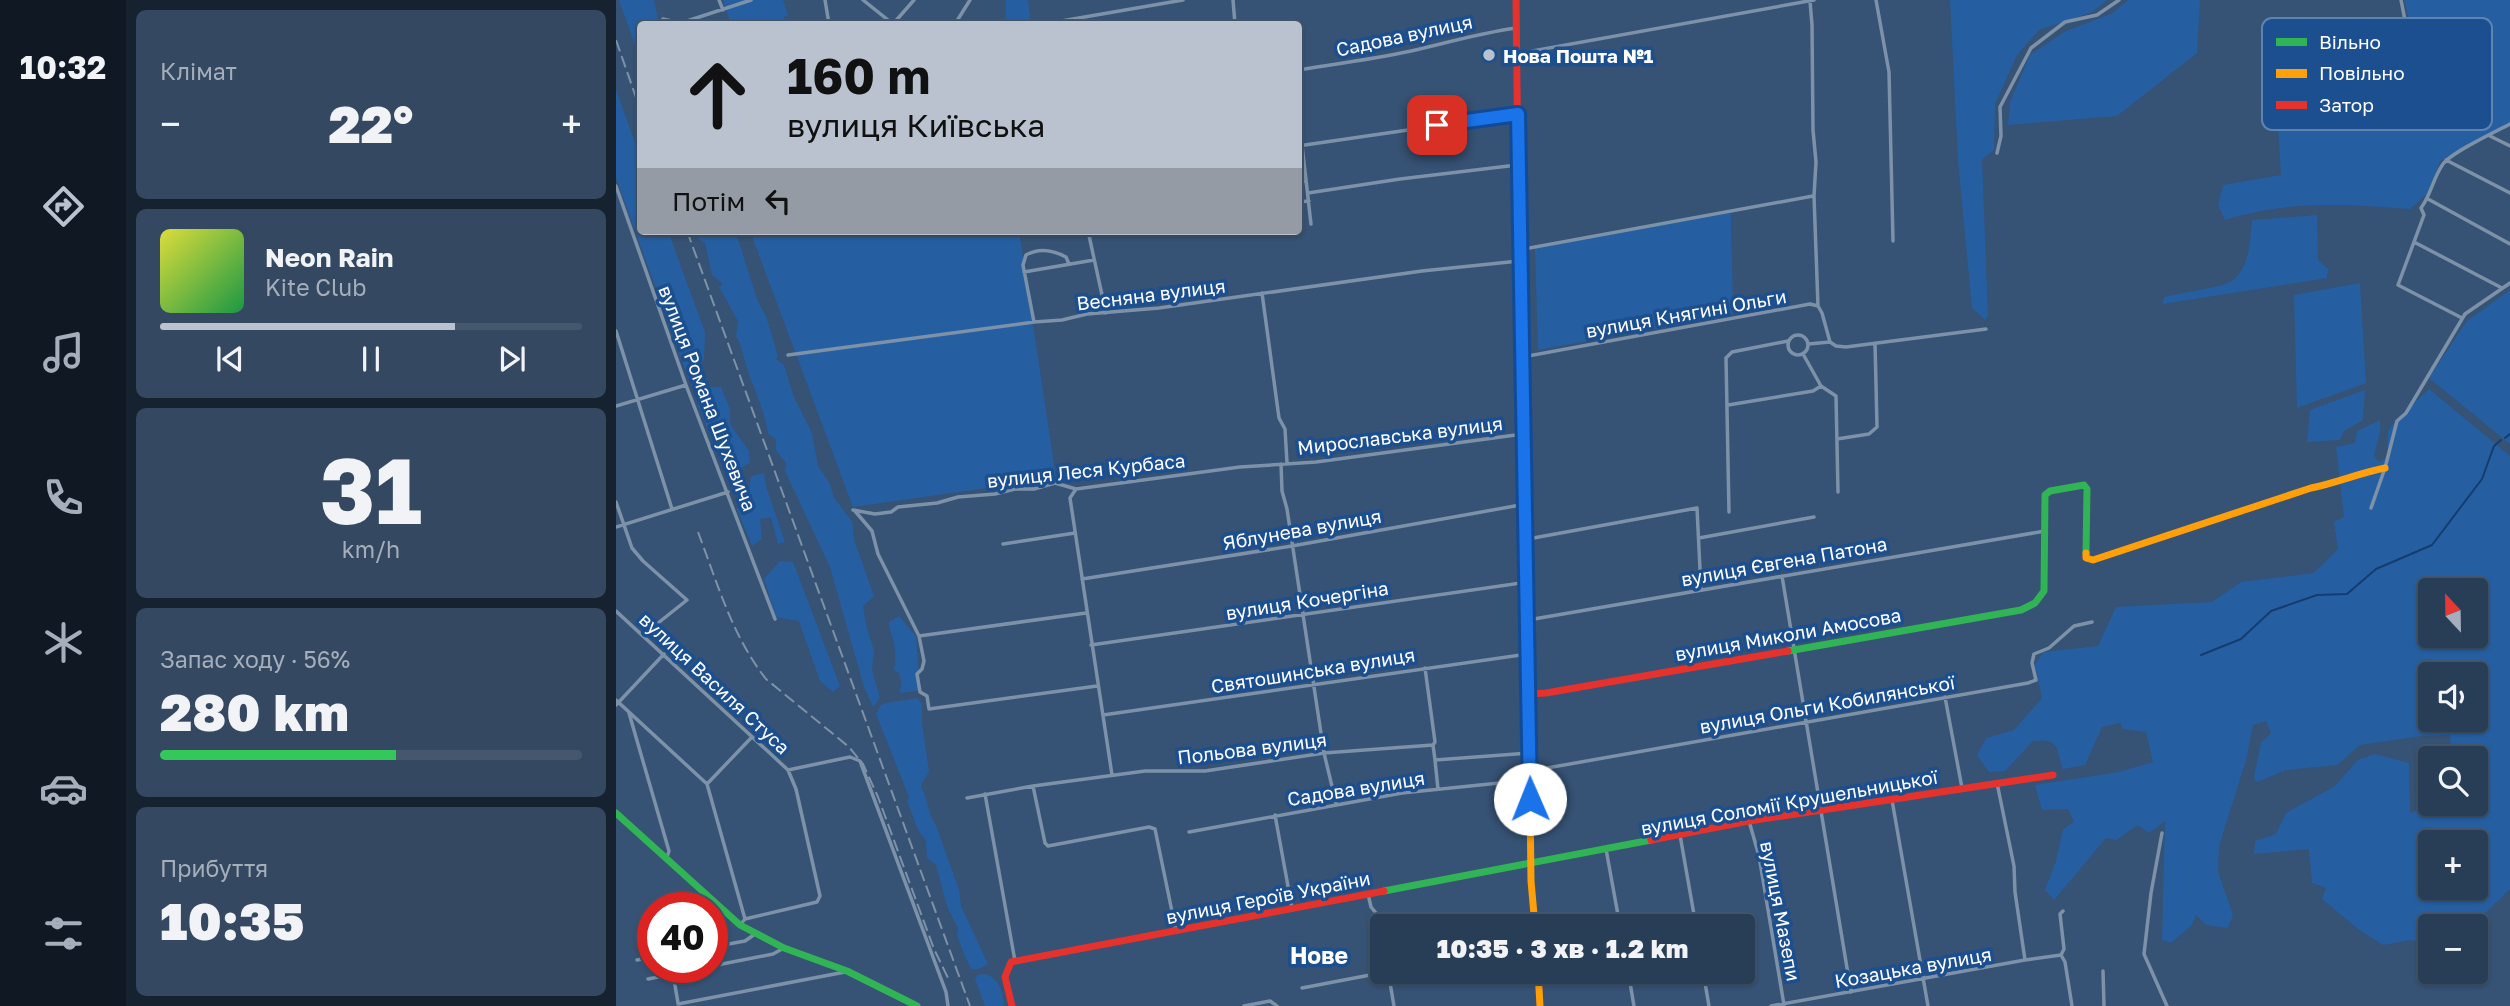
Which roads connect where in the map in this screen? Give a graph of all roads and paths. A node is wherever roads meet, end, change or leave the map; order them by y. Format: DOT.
graph roads {
  1 [pos="719,0"];
  2 [pos="751,0"];
  3 [pos="825,0"];
  4 [pos="863,0"];
  5 [pos="914,0"];
  6 [pos="970,0"];
  7 [pos="1183,0"];
  8 [pos="1233,0"];
  9 [pos="1516,0"];
  10 [pos="1812,0"];
  11 [pos="1876,0"];
  12 [pos="2119,0"];
  13 [pos="2401,0"];
  14 [pos="723,10"];
  15 [pos="2403,18"];
  16 [pos="663,19"];
  17 [pos="672,21"];
  18 [pos="687,21"];
  19 [pos="828,21"];
  20 [pos="889,21"];
  21 [pos="896,21"];
  22 [pos="957,21"];
  23 [pos="1061,21"];
  24 [pos="1236,21"];
  25 [pos="1516,28"];
  26 [pos="1517,54"];
  27 [pos="1302,69"];
  28 [pos="1518,114"];
  29 [pos="2510,124"];
  30 [pos="2490,135"];
  31 [pos="1302,145"];
  32 [pos="2510,146"];
  33 [pos="1997,153"];
  34 [pos="1302,157"];
  35 [pos="2446,160"];
  36 [pos="1518,165"];
  37 [pos="1306,181"];
  38 [pos="1302,182"];
  39 [pos="616,186"];
  40 [pos="1308,193"];
  41 [pos="2510,193"];
  42 [pos="1814,196"];
  43 [pos="2428,199"];
  44 [pos="1309,201"];
  45 [pos="1302,202"];
  46 [pos="1311,224"];
  47 [pos="1088,235"];
  48 [pos="1893,241"];
  49 [pos="2414,242"];
  50 [pos="2510,244"];
  51 [pos="1519,250"];
  52 [pos="1094,260"];
  53 [pos="1519,261"];
  54 [pos="1069,264"];
  55 [pos="1024,272"];
  56 [pos="2510,283"];
  57 [pos="2502,288"];
  58 [pos="1262,293"];
  59 [pos="1818,306"];
  60 [pos="1106,313"];
  61 [pos="2462,318"];
  62 [pos="1034,322"];
  63 [pos="1986,329"];
  64 [pos="616,331"];
  65 [pos="1788,341"];
  66 [pos="1830,342"];
  67 [pos="1875,343"];
  68 [pos="1808,344"];
  69 [pos="1803,354"];
  70 [pos="788,355"];
  71 [pos="1523,357"];
  72 [pos="686,385"];
  73 [pos="1821,386"];
  74 [pos="638,400"];
  75 [pos="1727,405"];
  76 [pos="616,406"];
  77 [pos="1523,433"];
  78 [pos="1837,439"];
  79 [pos="1281,464"];
  80 [pos="1287,464"];
  81 [pos="2385,468"];
  82 [pos="1076,489"];
  83 [pos="728,492"];
  84 [pos="1838,492"];
  85 [pos="616,502"];
  86 [pos="1526,504"];
  87 [pos="2371,508"];
  88 [pos="672,509"];
  89 [pos="1729,512"];
  90 [pos="1814,517"];
  91 [pos="623,525"];
  92 [pos="616,527"];
  93 [pos="2045,531"];
  94 [pos="1076,533"];
  95 [pos="1699,538"];
  96 [pos="1527,539"];
  97 [pos="1003,544"];
  98 [pos="1292,546"];
  99 [pos="1782,576"];
  100 [pos="1082,579"];
  101 [pos="1528,582"];
  102 [pos="1701,590"];
  103 [pos="616,611"];
  104 [pos="1086,613"];
  105 [pos="1304,615"];
  106 [pos="775,619"];
  107 [pos="1528,620"];
  108 [pos="2092,622"];
  109 [pos="643,635"];
  110 [pos="919,636"];
  111 [pos="1091,645"];
  112 [pos="1793,649"];
  113 [pos="1528,653"];
  114 [pos="664,654"];
  115 [pos="1425,667"];
  116 [pos="1314,684"];
  117 [pos="1097,686"];
  118 [pos="1528,694"];
  119 [pos="1945,696"];
  120 [pos="617,702"];
  121 [pos="628,711"];
  122 [pos="1102,715"];
  123 [pos="1807,722"];
  124 [pos="751,738"];
  125 [pos="1433,745"];
  126 [pos="1324,752"];
  127 [pos="1530,753"];
  128 [pos="1435,760"];
  129 [pos="788,770"];
  130 [pos="1530,771"];
  131 [pos="1112,775"];
  132 [pos="2053,775"];
  133 [pos="1530,780"];
  134 [pos="1997,783"];
  135 [pos="707,784"];
  136 [pos="1033,786"];
  137 [pos="1962,788"];
  138 [pos="1438,789"];
  139 [pos="985,794"];
  140 [pos="967,798"];
  141 [pos="1892,800"];
  142 [pos="1336,803"];
  143 [pos="1822,810"];
  144 [pos="616,813"];
  145 [pos="1275,816"];
  146 [pos="1749,821"];
  147 [pos="1189,832"];
  148 [pos="2162,833"];
  149 [pos="1680,835"];
  150 [pos="1606,849"];
  151 [pos="666,860"];
  152 [pos="1531,863"];
  153 [pos="1368,894"];
  154 [pos="1292,908"];
  155 [pos="2063,911"];
  156 [pos="1376,914"];
  157 [pos="1534,914"];
  158 [pos="1618,914"];
  159 [pos="1694,914"];
  160 [pos="743,922"];
  161 [pos="1176,930"];
  162 [pos="755,934"];
  163 [pos="728,944"];
  164 [pos="784,948"];
  165 [pos="2061,955"];
  166 [pos="2025,960"];
  167 [pos="1013,962"];
  168 [pos="728,963"];
  169 [pos="847,971"];
  170 [pos="2103,971"];
  171 [pos="1370,975"];
  172 [pos="1923,979"];
  173 [pos="674,983"];
  174 [pos="1391,984"];
  175 [pos="1539,984"];
  176 [pos="1630,984"];
  177 [pos="1705,984"];
  178 [pos="1302,988"];
  179 [pos="1852,992"];
  180 [pos="1276,1004"];
  181 [pos="677,1005"];
  182 [pos="1785,1005"];
  183 [pos="917,1006"];
  184 [pos="948,1006"];
  185 [pos="1012,1006"];
  186 [pos="1244,1006"];
  187 [pos="1394,1006"];
  188 [pos="1540,1006"];
  189 [pos="1634,1006"];
  190 [pos="1709,1006"];
  191 [pos="1771,1006"];
  192 [pos="1928,1006"];
  193 [pos="2072,1006"];
  194 [pos="2104,1006"];
  195 [pos="2167,1006"];
  1 -- 14 [label="street"];
  2 -- 14 [label="street"];
  3 -- 19 [label="street"];
  4 -- 20 [label="street"];
  5 -- 21 [label="street"];
  6 -- 22 [label="street"];
  7 -- 23 [label="street"];
  8 -- 24 [label="street"];
  9 -- 25 [label="street"];
  10 -- 26 [label="street"];
  10 -- 42 [label="street"];
  11 -- 48 [label="street"];
  12 -- 33 [label="street"];
  13 -- 15 [label="street"];
  14 -- 18 [label="street"];
  16 -- 17 [label="street"];
  25 -- 26 [label="street"];
  25 -- 27 [label="street, Садова вулиця"];
  26 -- 28 [label="street"];
  28 -- 31 [label="street"];
  28 -- 36 [label="street"];
  29 -- 30 [label="street"];
  30 -- 32 [label="street"];
  30 -- 35 [label="street"];
  34 -- 37 [label="street"];
  35 -- 41 [label="street"];
  35 -- 43 [label="street"];
  36 -- 40 [label="street"];
  36 -- 51 [label="street"];
  37 -- 38 [label="street"];
  37 -- 40 [label="street"];
  39 -- 72 [label="street, вулиця Романа Шухевича"];
  40 -- 44 [label="street"];
  42 -- 51 [label="street"];
  42 -- 59 [label="street"];
  43 -- 49 [label="street"];
  43 -- 50 [label="street"];
  44 -- 45 [label="street"];
  44 -- 46 [label="street"];
  47 -- 52 [label="street"];
  49 -- 57 [label="street"];
  49 -- 61 [label="street"];
  51 -- 53 [label="street"];
  52 -- 54 [label="street"];
  52 -- 60 [label="street"];
  53 -- 58 [label="street, Весняна вулиця"];
  53 -- 71 [label="street"];
  54 -- 55 [label="street"];
  54 -- 55 [label="street"];
  55 -- 62 [label="street"];
  56 -- 57 [label="street"];
  57 -- 61 [label="street"];
  58 -- 60 [label="street, Весняна вулиця"];
  58 -- 80 [label="street"];
  59 -- 66 [label="street"];
  59 -- 71 [label="street, вулиця Княгині Ольги"];
  60 -- 62 [label="street, Весняна вулиця"];
  61 -- 81 [label="street"];
  62 -- 70 [label="street, Весняна вулиця"];
  63 -- 67 [label="street"];
  64 -- 74 [label="street"];
  65 -- 68 [label="street"];
  65 -- 69 [label="street"];
  65 -- 75 [label="street"];
  66 -- 67 [label="street"];
  66 -- 68 [label="street"];
  67 -- 78 [label="street"];
  68 -- 69 [label="street"];
  69 -- 73 [label="street"];
  71 -- 77 [label="street"];
  72 -- 74 [label="street"];
  72 -- 83 [label="street, вулиця Романа Шухевича"];
  73 -- 75 [label="street"];
  73 -- 78 [label="street"];
  74 -- 76 [label="street"];
  74 -- 88 [label="street"];
  75 -- 89 [label="street"];
  77 -- 80 [label="street, Мирославська вулиця"];
  77 -- 86 [label="street"];
  78 -- 84 [label="street"];
  79 -- 80 [label="street, Мирославська вулиця"];
  79 -- 82 [label="street, вулиця Леся Курбаса"];
  79 -- 98 [label="street"];
  81 -- 87 [label="street"];
  81 -- 93 [label="street"];
  82 -- 94 [label="street"];
  82 -- 110 [label="street, вулиця Леся Курбаса"];
  83 -- 88 [label="street"];
  83 -- 106 [label="street, вулиця Романа Шухевича"];
  85 -- 91 [label="street"];
  86 -- 96 [label="street"];
  86 -- 98 [label="street, Яблунева вулиця"];
  88 -- 91 [label="street"];
  90 -- 95 [label="street"];
  91 -- 92 [label="street"];
  91 -- 109 [label="street"];
  93 -- 99 [label="street, вулиця Євгена Патона"];
  93 -- 112 [label="street, вулиця Миколи Амосова"];
  94 -- 97 [label="street"];
  94 -- 100 [label="street"];
  95 -- 96 [label="street"];
  95 -- 102 [label="street"];
  96 -- 101 [label="street"];
  98 -- 100 [label="street, Яблунева вулиця"];
  98 -- 105 [label="street"];
  99 -- 102 [label="street, вулиця Євгена Патона"];
  99 -- 112 [label="street"];
  100 -- 104 [label="street"];
  101 -- 105 [label="street, вулиця Кочергіна"];
  101 -- 107 [label="street"];
  102 -- 107 [label="street, вулиця Євгена Патона"];
  103 -- 109 [label="street, вулиця Василя Стуса"];
  104 -- 110 [label="street"];
  104 -- 111 [label="street"];
  105 -- 111 [label="street, вулиця Кочергіна"];
  105 -- 116 [label="street"];
  107 -- 113 [label="street"];
  108 -- 119 [label="street, вулиця Ольги Кобилянської"];
  109 -- 114 [label="street, вулиця Василя Стуса"];
  110 -- 117 [label="street"];
  111 -- 117 [label="street"];
  112 -- 118 [label="street, вулиця Миколи Амосова"];
  112 -- 123 [label="street"];
  113 -- 115 [label="street, Святошинська вулиця"];
  113 -- 118 [label="street"];
  114 -- 120 [label="street"];
  114 -- 124 [label="street, вулиця Василя Стуса"];
  115 -- 116 [label="street, Святошинська вулиця"];
  115 -- 125 [label="street"];
  116 -- 122 [label="street, Святошинська вулиця"];
  116 -- 126 [label="street"];
  117 -- 122 [label="street"];
  118 -- 127 [label="street"];
  119 -- 123 [label="street, вулиця Ольги Кобилянської"];
  119 -- 137 [label="street"];
  120 -- 121 [label="street"];
  121 -- 135 [label="street"];
  121 -- 151 [label="street"];
  122 -- 131 [label="street"];
  123 -- 130 [label="street, вулиця Ольги Кобилянської"];
  123 -- 143 [label="street"];
  124 -- 129 [label="street, вулиця Василя Стуса"];
  124 -- 135 [label="street"];
  125 -- 126 [label="street, Польова вулиця"];
  125 -- 128 [label="street"];
  126 -- 131 [label="street, Польова вулиця"];
  126 -- 142 [label="street"];
  127 -- 128 [label="street"];
  127 -- 130 [label="street"];
  128 -- 138 [label="street"];
  129 -- 160 [label="street, вулиця Василя Стуса"];
  129 -- 184 [label="street"];
  130 -- 133 [label="street"];
  131 -- 136 [label="street, Польова вулиця"];
  132 -- 134 [label="street, вулиця Соломії Крушельницької"];
  133 -- 138 [label="street, Садова вулиця"];
  133 -- 152 [label="street"];
  134 -- 137 [label="street, вулиця Соломії Крушельницької"];
  134 -- 166 [label="street"];
  135 -- 160 [label="street"];
  136 -- 139 [label="street, Польова вулиця"];
  136 -- 161 [label="street"];
  137 -- 141 [label="street, вулиця Соломії Крушельницької"];
  138 -- 142 [label="street, Садова вулиця"];
  139 -- 140 [label="street, Польова вулиця"];
  139 -- 167 [label="street"];
  141 -- 143 [label="street, вулиця Соломії Крушельницької"];
  141 -- 172 [label="street"];
  142 -- 145 [label="street, Садова вулиця"];
  143 -- 146 [label="street, вулиця Соломії Крушельницької"];
  143 -- 179 [label="street"];
  144 -- 151 [label="street"];
  145 -- 147 [label="street, Садова вулиця"];
  145 -- 154 [label="street"];
  146 -- 149 [label="street, вулиця Соломії Крушельницької"];
  146 -- 182 [label="street, вулиця Мазепи"];
  148 -- 195 [label="street"];
  149 -- 150 [label="street, вулиця Соломії Крушельницької"];
  149 -- 159 [label="street"];
  150 -- 152 [label="street, вулиця Соломії Крушельницької"];
  150 -- 158 [label="street"];
  151 -- 160 [label="street"];
  152 -- 153 [label="street, вулиця Героїв України"];
  152 -- 157 [label="street"];
  153 -- 154 [label="street, вулиця Героїв України"];
  153 -- 156 [label="street"];
  154 -- 161 [label="street, вулиця Героїв України"];
  155 -- 165 [label="street"];
  160 -- 162 [label="street"];
  161 -- 167 [label="street, вулиця Героїв України"];
  162 -- 163 [label="street"];
  162 -- 164 [label="street"];
  164 -- 168 [label="street"];
  164 -- 169 [label="street"];
  165 -- 166 [label="street, Козацька вулиця"];
  165 -- 193 [label="street"];
  166 -- 172 [label="street, Козацька вулиця"];
  167 -- 185 [label="street"];
  169 -- 181 [label="street"];
  169 -- 183 [label="street"];
  170 -- 194 [label="street"];
  171 -- 178 [label="street"];
  172 -- 179 [label="street, Козацька вулиця"];
  172 -- 192 [label="street"];
  173 -- 181 [label="street"];
  174 -- 187 [label="street"];
  175 -- 188 [label="street"];
  176 -- 189 [label="street"];
  177 -- 190 [label="street"];
  179 -- 182 [label="street, Козацька вулиця"];
  180 -- 186 [label="street"];
  182 -- 191 [label="street, Козацька вулиця"];
}
